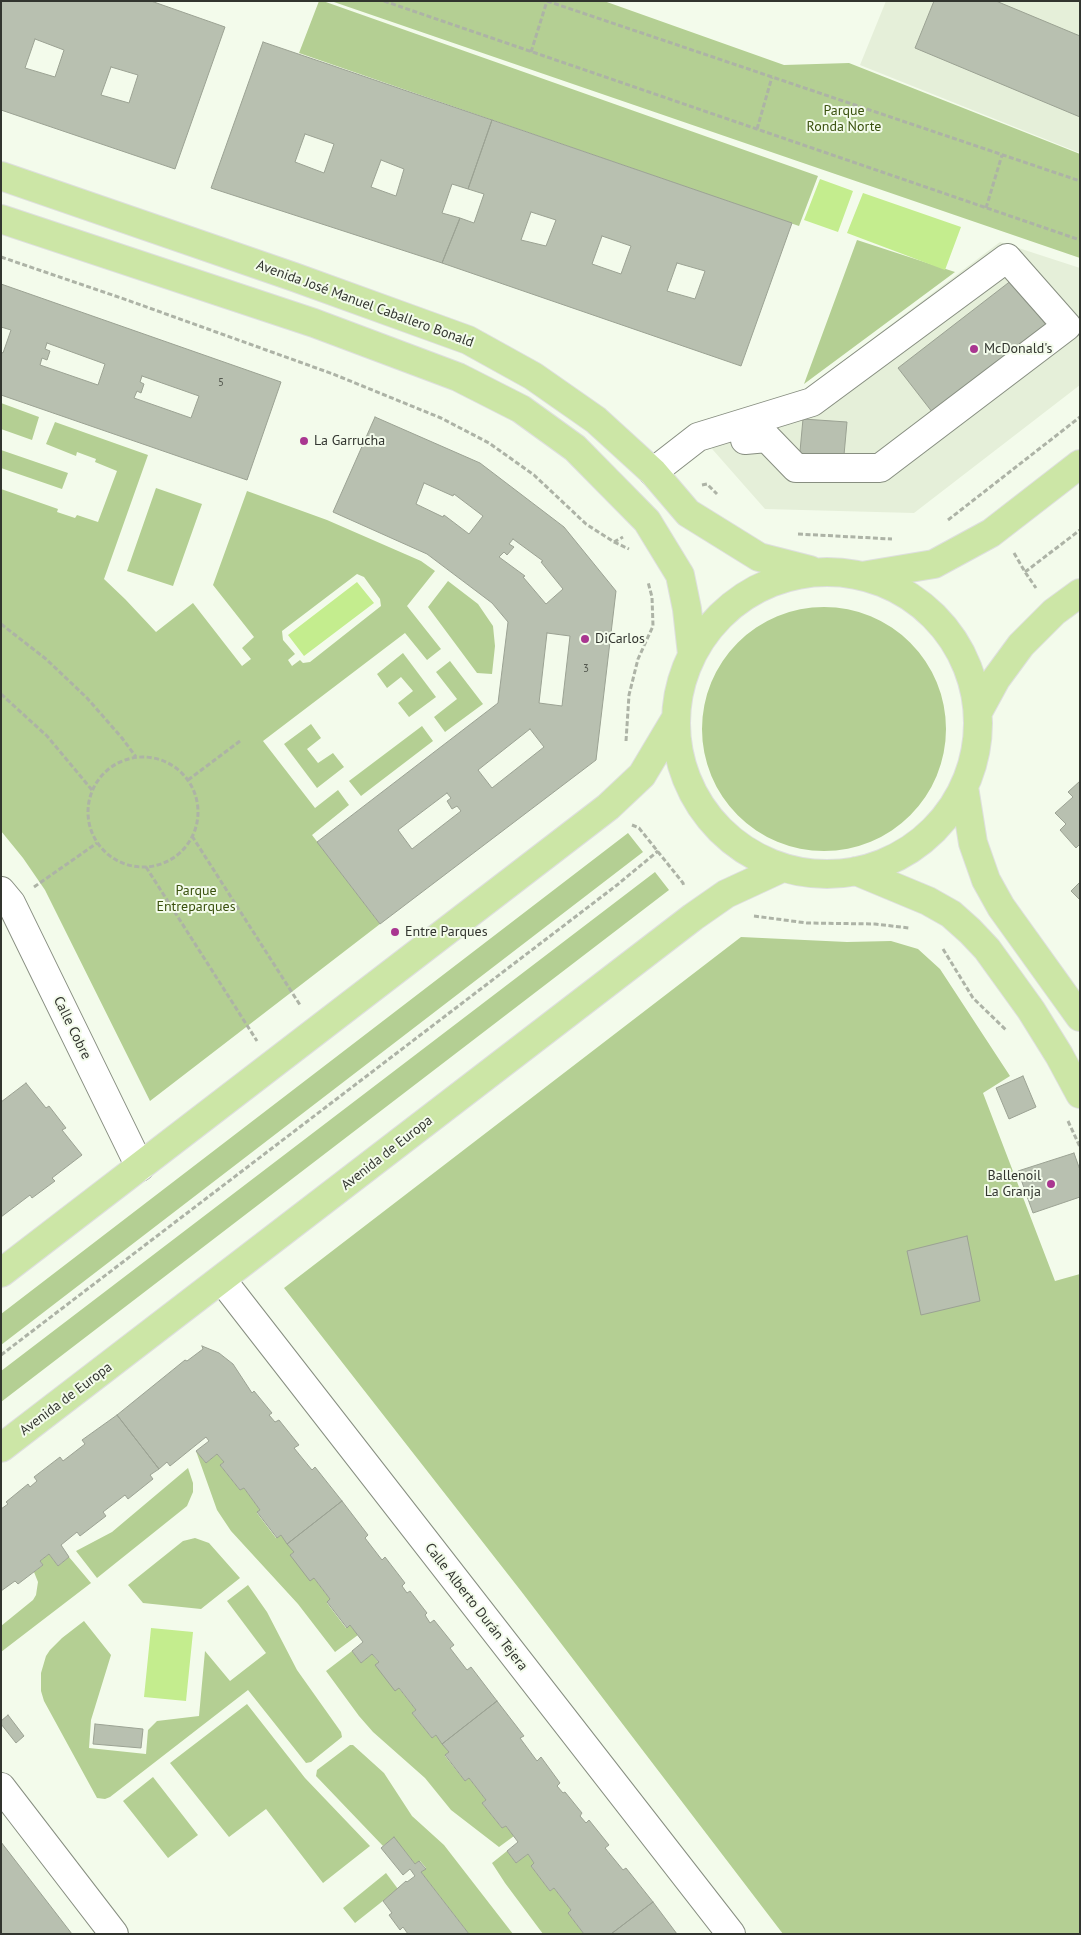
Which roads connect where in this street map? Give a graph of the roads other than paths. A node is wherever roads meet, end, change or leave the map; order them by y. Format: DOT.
graph roads {
  1 [pos="1,176"];
  2 [pos="1,218"];
  3 [pos="781,411"];
  4 [pos="745,440"];
  5 [pos="777,448"];
  6 [pos="1080,464"];
  7 [pos="653,472"];
  8 [pos="819,572"];
  9 [pos="861,576"];
  10 [pos="1080,593"];
  11 [pos="692,654"];
  12 [pos="978,712"];
  13 [pos="676,718"];
  14 [pos="964,787"];
  15 [pos="780,869"];
  16 [pos="856,871"];
  17 [pos="6,897"];
  18 [pos="1080,1017"];
  19 [pos="1080,1094"];
  20 [pos="140,1167"];
  21 [pos="1,1274"];
  22 [pos="222,1280"];
  23 [pos="1,1448"];
  24 [pos="1,1787"];
  25 [pos="114,1934"];
  26 [pos="731,1934"];
  1 -- 7 [label="main road, Avenida José Manuel Caballero Bonald"];
  2 -- 11 [label="main road"];
  3 -- 5 [label="street"];
  3 -- 5 [label="street"];
  3 -- 7 [label="street"];
  4 -- 5 [label="street"];
  6 -- 9 [label="main road"];
  7 -- 8 [label="main road, Avenida José Manuel Caballero Bonald"];
  8 -- 9 [label="main road"];
  8 -- 11 [label="main road"];
  9 -- 12 [label="main road"];
  10 -- 12 [label="main road"];
  11 -- 13 [label="main road"];
  12 -- 14 [label="main road"];
  13 -- 15 [label="main road"];
  13 -- 20 [label="main road"];
  14 -- 16 [label="main road"];
  14 -- 18 [label="main road"];
  15 -- 16 [label="main road"];
  15 -- 22 [label="main road, Avenida de Europa"];
  16 -- 19 [label="main road"];
  17 -- 20 [label="street, Calle Cobre"];
  20 -- 21 [label="main road"];
  22 -- 23 [label="main road, Avenida de Europa"];
  22 -- 26 [label="street, Calle Alberto Durán Tejera"];
  24 -- 25 [label="street"];
}
